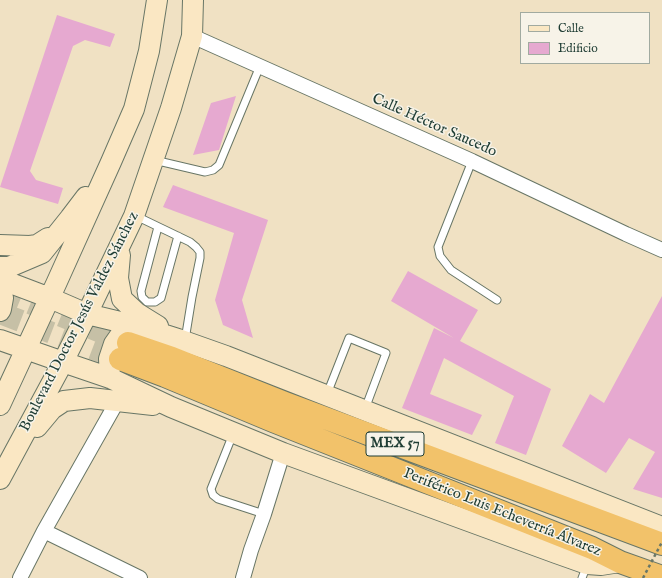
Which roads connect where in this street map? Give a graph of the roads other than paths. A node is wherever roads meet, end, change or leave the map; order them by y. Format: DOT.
graph roads {
  1 [pos="157,0"];
  2 [pos="193,0"];
  3 [pos="192,36"];
  4 [pos="260,66"];
  5 [pos="154,160"];
  6 [pos="111,162"];
  7 [pos="472,162"];
  8 [pos="134,216"];
  9 [pos="70,218"];
  10 [pos="158,227"];
  11 [pos="178,236"];
  12 [pos="122,243"];
  13 [pos="0,245"];
  14 [pos="662,250"];
  15 [pos="0,267"];
  16 [pos="0,279"];
  17 [pos="0,285"];
  18 [pos="50,298"];
  19 [pos="497,300"];
  20 [pos="0,311"];
  21 [pos="87,314"];
  22 [pos="0,340"];
  23 [pos="129,341"];
  24 [pos="178,347"];
  25 [pos="26,350"];
  26 [pos="63,362"];
  27 [pos="0,373"];
  28 [pos="110,378"];
  29 [pos="326,396"];
  30 [pos="118,400"];
  31 [pos="2,401"];
  32 [pos="172,407"];
  33 [pos="364,411"];
  34 [pos="234,433"];
  35 [pos="282,453"];
  36 [pos="1,477"];
  37 [pos="264,514"];
  38 [pos="662,527"];
  39 [pos="44,531"];
  40 [pos="662,543"];
  41 [pos="588,560"];
  42 [pos="136,577"];
  43 [pos="662,577"];
  44 [pos="20,578"];
  45 [pos="243,578"];
  1 -- 6 [label="main road"];
  2 -- 3 [label="main road, Boulevard Doctor Jesús Valdez Sánchez"];
  3 -- 4 [label="street, Calle Héctor Saucedo"];
  3 -- 5 [label="main road, Boulevard Doctor Jesús Valdez Sánchez"];
  4 -- 5 [label="lane"];
  4 -- 7 [label="street, Calle Héctor Saucedo"];
  5 -- 8 [label="main road, Boulevard Doctor Jesús Valdez Sánchez"];
  6 -- 9 [label="main road"];
  6 -- 18 [label="main road"];
  7 -- 14 [label="street, Calle Héctor Saucedo"];
  7 -- 19 [label="lane"];
  8 -- 10 [label="lane"];
  8 -- 12 [label="main road, Boulevard Doctor Jesús Valdez Sánchez"];
  9 -- 13 [label="main road"];
  9 -- 15 [label="main road"];
  10 -- 11 [label="lane"];
  10 -- 11 [label="lane"];
  11 -- 24 [label="lane"];
  12 -- 21 [label="main road, Boulevard Doctor Jesús Valdez Sánchez"];
  12 -- 24 [label="main road"];
  16 -- 18 [label="main road"];
  17 -- 20 [label="main road"];
  18 -- 21 [label="main road"];
  18 -- 25 [label="main road"];
  21 -- 23 [label="main road"];
  21 -- 26 [label="main road, Boulevard Doctor Jesús Valdez Sánchez"];
  22 -- 25 [label="main road"];
  23 -- 24 [label="highway, Periférico Luis Echeverría Álvarez / MEX 57"];
  23 -- 28 [label="main road"];
  23 -- 41 [label="highway, Periférico Luis Echeverría Álvarez / MEX 57"];
  24 -- 29 [label="main road"];
  24 -- 40 [label="highway, Periférico Luis Echeverría Álvarez / MEX 57"];
  25 -- 26 [label="main road"];
  25 -- 31 [label="main road"];
  26 -- 28 [label="main road"];
  26 -- 36 [label="main road, Boulevard Doctor Jesús Valdez Sánchez"];
  27 -- 31 [label="main road"];
  28 -- 32 [label="main road"];
  29 -- 33 [label="main road"];
  29 -- 33 [label="lane"];
  30 -- 32 [label="main road"];
  30 -- 36 [label="main road"];
  30 -- 39 [label="street"];
  32 -- 34 [label="main road"];
  33 -- 38 [label="main road"];
  34 -- 35 [label="main road"];
  34 -- 37 [label="lane"];
  35 -- 37 [label="street"];
  35 -- 41 [label="main road"];
  37 -- 45 [label="street"];
  39 -- 42 [label="street"];
  39 -- 44 [label="street"];
  41 -- 43 [label="highway, Periférico Luis Echeverría Álvarez / MEX 57"];
}
